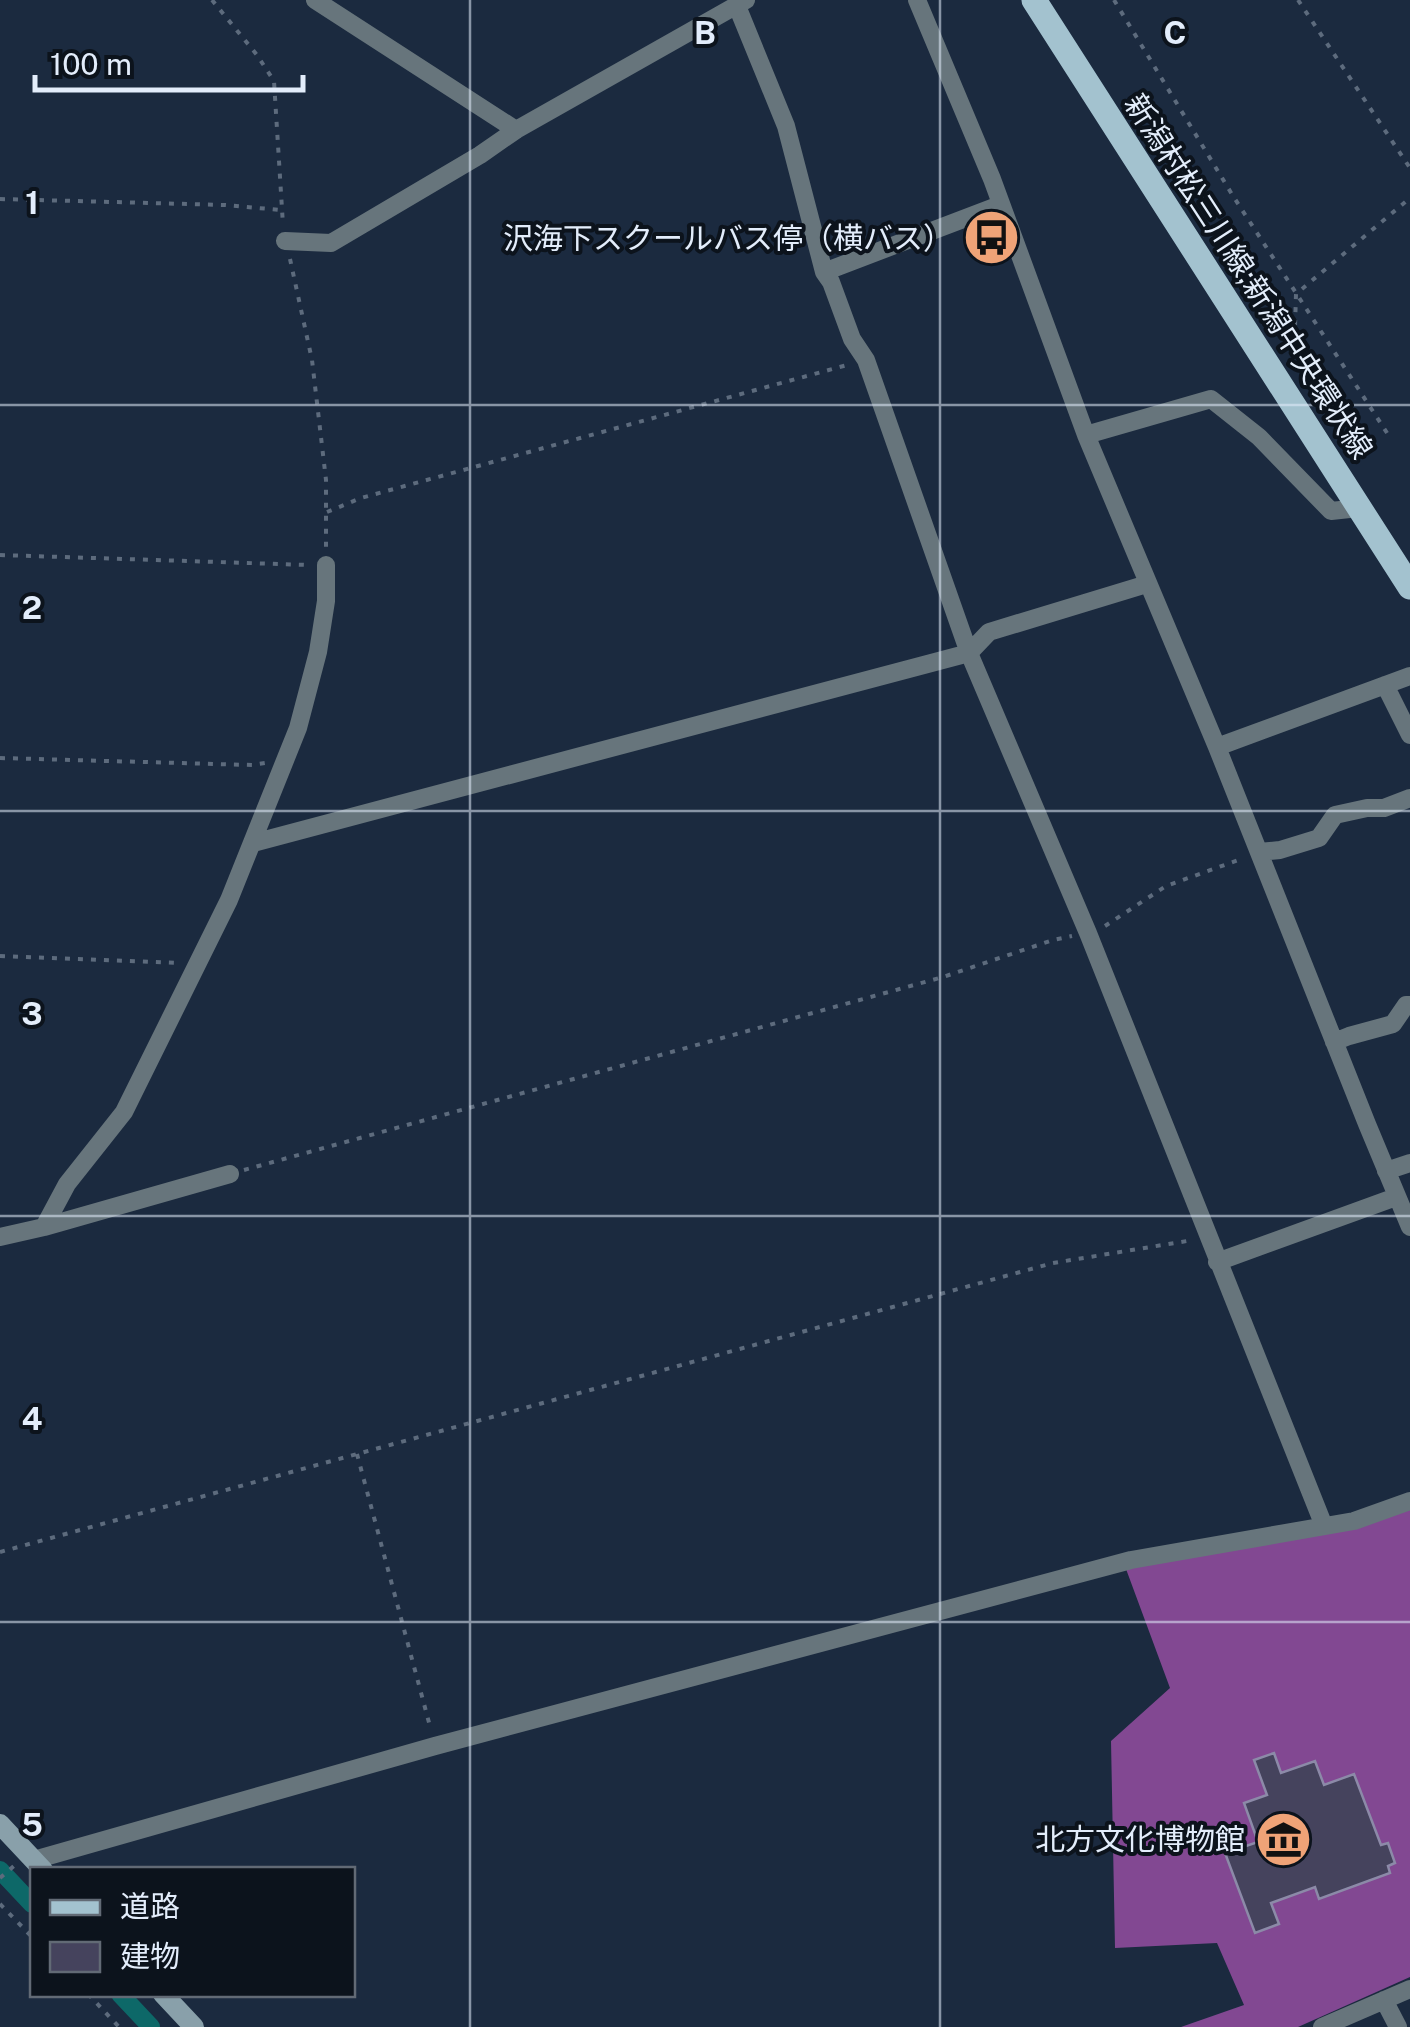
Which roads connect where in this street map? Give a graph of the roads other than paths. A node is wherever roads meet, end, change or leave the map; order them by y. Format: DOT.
graph roads {
  1 [pos="315,0"];
  2 [pos="917,0"];
  3 [pos="1034,0"];
  4 [pos="742,3"];
  5 [pos="516,130"];
  6 [pos="1000,205"];
  7 [pos="286,241"];
  8 [pos="824,272"];
  9 [pos="1086,435"];
  10 [pos="1359,508"];
  11 [pos="326,565"];
  12 [pos="1148,584"];
  13 [pos="1410,587"];
  14 [pos="969,653"];
  15 [pos="1410,676"];
  16 [pos="1386,685"];
  17 [pos="1410,735"];
  18 [pos="1218,747"];
  19 [pos="1410,798"];
  20 [pos="252,842"];
  21 [pos="1259,852"];
  22 [pos="1410,1005"];
  23 [pos="1334,1042"];
  24 [pos="1410,1163"];
  25 [pos="1386,1171"];
  26 [pos="230,1174"];
  27 [pos="1396,1196"];
  28 [pos="44,1227"];
  29 [pos="1410,1227"];
  30 [pos="0,1237"];
  31 [pos="1217,1262"];
  32 [pos="1410,1501"];
  33 [pos="1324,1526"];
  34 [pos="0,1824"];
  35 [pos="31,1864"];
  36 [pos="1410,1988"];
  37 [pos="165,1997"];
  38 [pos="1384,2000"];
  39 [pos="194,2027"];
  40 [pos="1322,2027"];
  41 [pos="1398,2027"];
  1 -- 5 [label="street"];
  2 -- 6 [label="street"];
  3 -- 10 [label="main road, 新潟村松三川線;新潟中央環状線"];
  4 -- 5 [label="street"];
  4 -- 8 [label="street"];
  5 -- 7 [label="street"];
  6 -- 8 [label="street"];
  6 -- 9 [label="street"];
  8 -- 14 [label="street"];
  9 -- 10 [label="street"];
  9 -- 12 [label="street"];
  10 -- 13 [label="main road, 新潟村松三川線;新潟中央環状線"];
  11 -- 20 [label="street"];
  12 -- 14 [label="street"];
  12 -- 18 [label="street"];
  14 -- 20 [label="street"];
  14 -- 31 [label="street"];
  15 -- 16 [label="street"];
  16 -- 17 [label="street"];
  16 -- 18 [label="street"];
  18 -- 21 [label="street"];
  19 -- 21 [label="street"];
  20 -- 28 [label="street"];
  21 -- 23 [label="street"];
  22 -- 23 [label="street"];
  23 -- 25 [label="street"];
  24 -- 25 [label="street"];
  25 -- 27 [label="street"];
  26 -- 28 [label="street"];
  27 -- 29 [label="street"];
  27 -- 31 [label="street"];
  28 -- 30 [label="street"];
  31 -- 33 [label="street"];
  32 -- 33 [label="street"];
  33 -- 35 [label="street"];
  34 -- 35 [label="main road"];
  36 -- 38 [label="street"];
  37 -- 39 [label="main road"];
  38 -- 40 [label="street"];
  38 -- 41 [label="street"];
}
